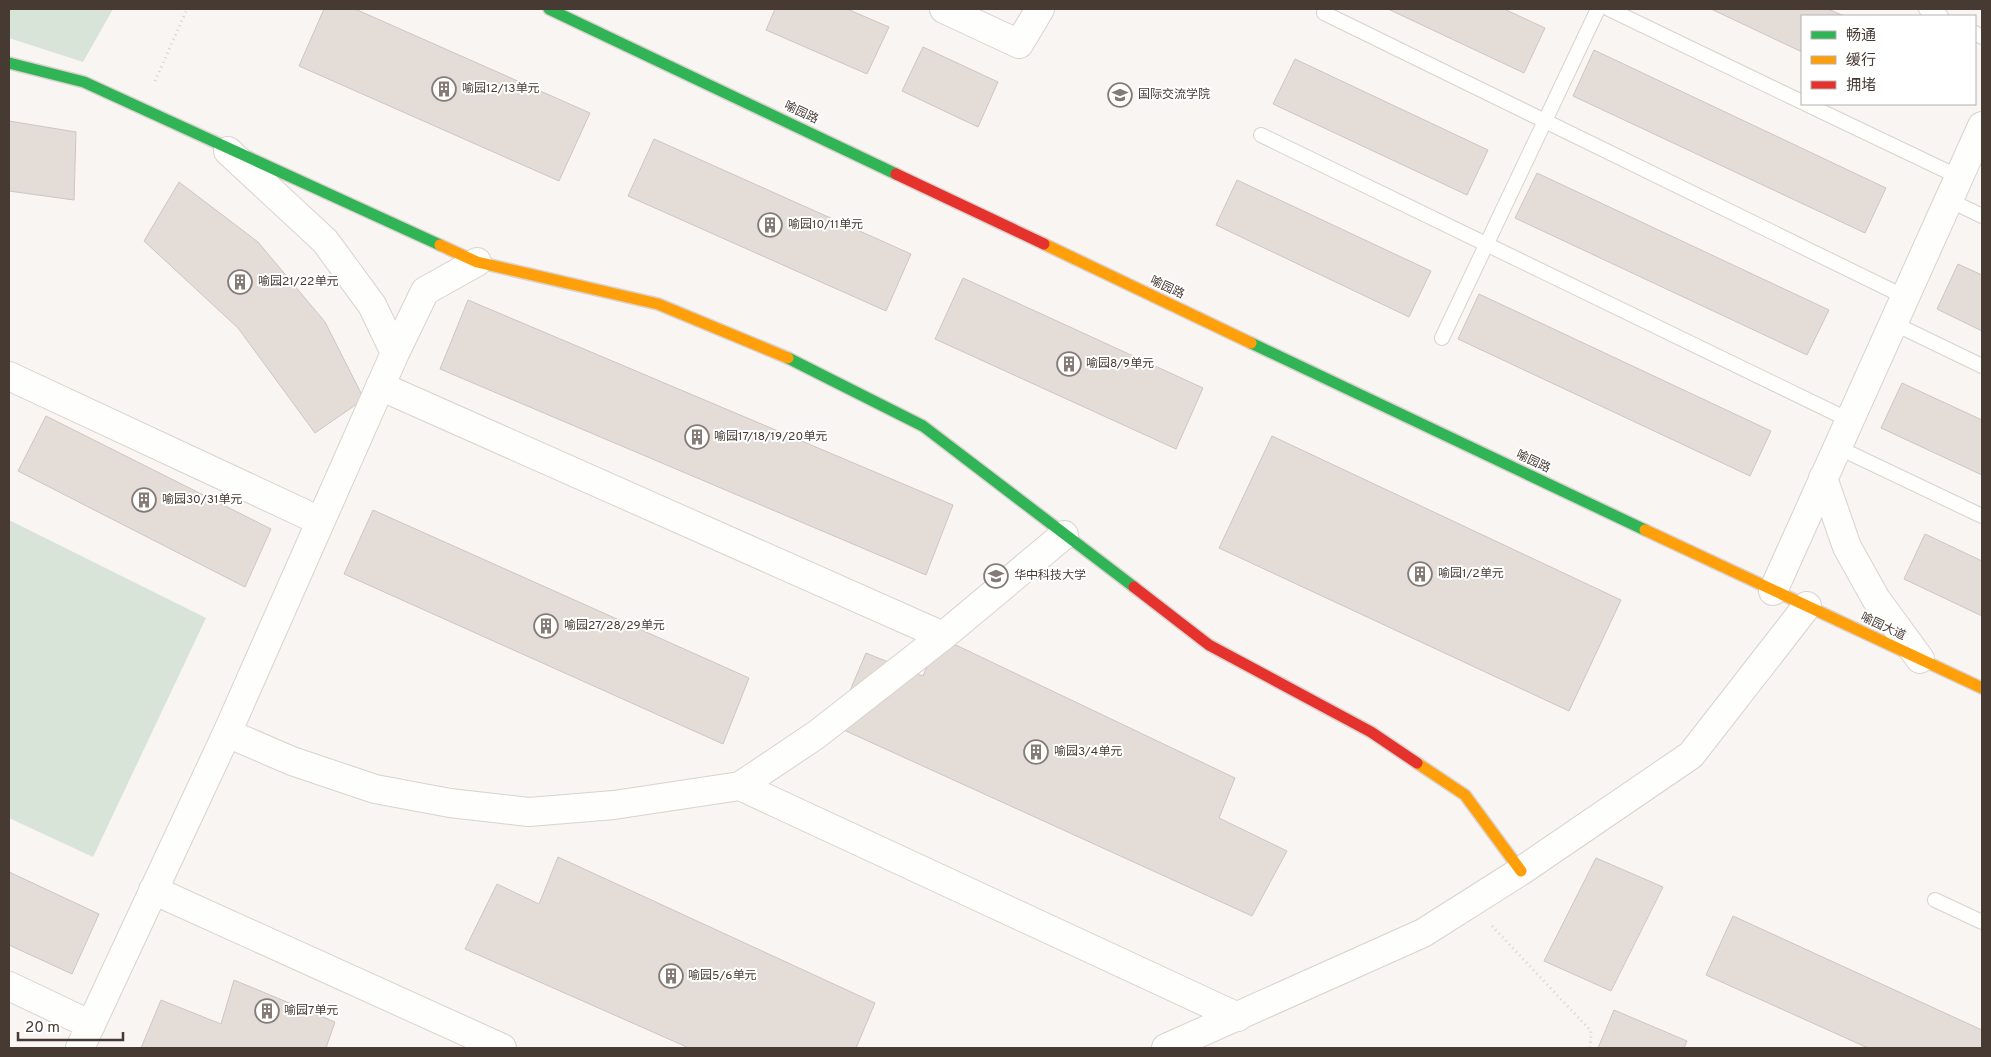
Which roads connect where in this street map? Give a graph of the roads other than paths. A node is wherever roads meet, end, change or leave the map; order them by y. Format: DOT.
graph roads {
  1 [pos="549,9"];
  2 [pos="944,9"];
  3 [pos="1040,9"];
  4 [pos="1598,9"];
  5 [pos="1609,9"];
  6 [pos="1926,9"];
  7 [pos="1324,12"];
  8 [pos="1939,15"];
  9 [pos="9,63"];
  10 [pos="1801,102"];
  11 [pos="1808,105"];
  12 [pos="1545,121"];
  13 [pos="1982,126"];
  14 [pos="1261,135"];
  15 [pos="223,147"];
  16 [pos="1954,189"];
  17 [pos="1982,216"];
  18 [pos="1486,244"];
  19 [pos="477,262"];
  20 [pos="1904,297"];
  21 [pos="1893,323"];
  22 [pos="1442,338"];
  23 [pos="394,353"];
  24 [pos="1982,366"];
  25 [pos="9,376"];
  26 [pos="380,386"];
  27 [pos="1849,420"];
  28 [pos="1837,447"];
  29 [pos="1823,478"];
  30 [pos="1982,516"];
  31 [pos="320,521"];
  32 [pos="1064,535"];
  33 [pos="1773,591"];
  34 [pos="1806,606"];
  35 [pos="943,636"];
  36 [pos="1920,659"];
  37 [pos="1982,688"];
  38 [pos="227,733"];
  39 [pos="740,786"];
  40 [pos="1521,871"];
  41 [pos="154,890"];
  42 [pos="1935,900"];
  43 [pos="1982,922"];
  44 [pos="9,986"];
  45 [pos="1238,1017"];
  46 [pos="85,1036"];
  47 [pos="502,1048"];
  48 [pos="1166,1048"];
  1 -- 33 [label="street, 喻园路"];
  2 -- 3 [label="street"];
  4 -- 12 [label="lane"];
  5 -- 10 [label="lane"];
  6 -- 8 [label="lane"];
  7 -- 12 [label="lane"];
  9 -- 15 [label="street"];
  11 -- 16 [label="lane"];
  12 -- 18 [label="lane"];
  12 -- 20 [label="lane"];
  13 -- 16 [label="street"];
  14 -- 18 [label="lane"];
  15 -- 19 [label="street"];
  15 -- 23 [label="street"];
  16 -- 17 [label="lane"];
  16 -- 20 [label="street"];
  18 -- 22 [label="lane"];
  18 -- 27 [label="lane"];
  19 -- 23 [label="street"];
  19 -- 32 [label="street"];
  20 -- 21 [label="street"];
  21 -- 24 [label="lane"];
  21 -- 27 [label="street"];
  23 -- 26 [label="street"];
  25 -- 31 [label="street"];
  26 -- 31 [label="street"];
  26 -- 35 [label="street"];
  27 -- 28 [label="street"];
  28 -- 29 [label="street"];
  28 -- 30 [label="lane"];
  29 -- 33 [label="street"];
  29 -- 36 [label="street"];
  31 -- 38 [label="street"];
  32 -- 35 [label="street"];
  32 -- 40 [label="street"];
  33 -- 34 [label="street, 喻园大道"];
  34 -- 36 [label="street, 喻园大道"];
  34 -- 40 [label="street"];
  35 -- 39 [label="street"];
  36 -- 37 [label="street, 喻园大道"];
  38 -- 39 [label="street"];
  38 -- 41 [label="street"];
  39 -- 45 [label="street"];
  40 -- 45 [label="street"];
  41 -- 46 [label="street"];
  41 -- 47 [label="street"];
  42 -- 43 [label="lane"];
  44 -- 46 [label="street"];
  45 -- 48 [label="street"];
}
